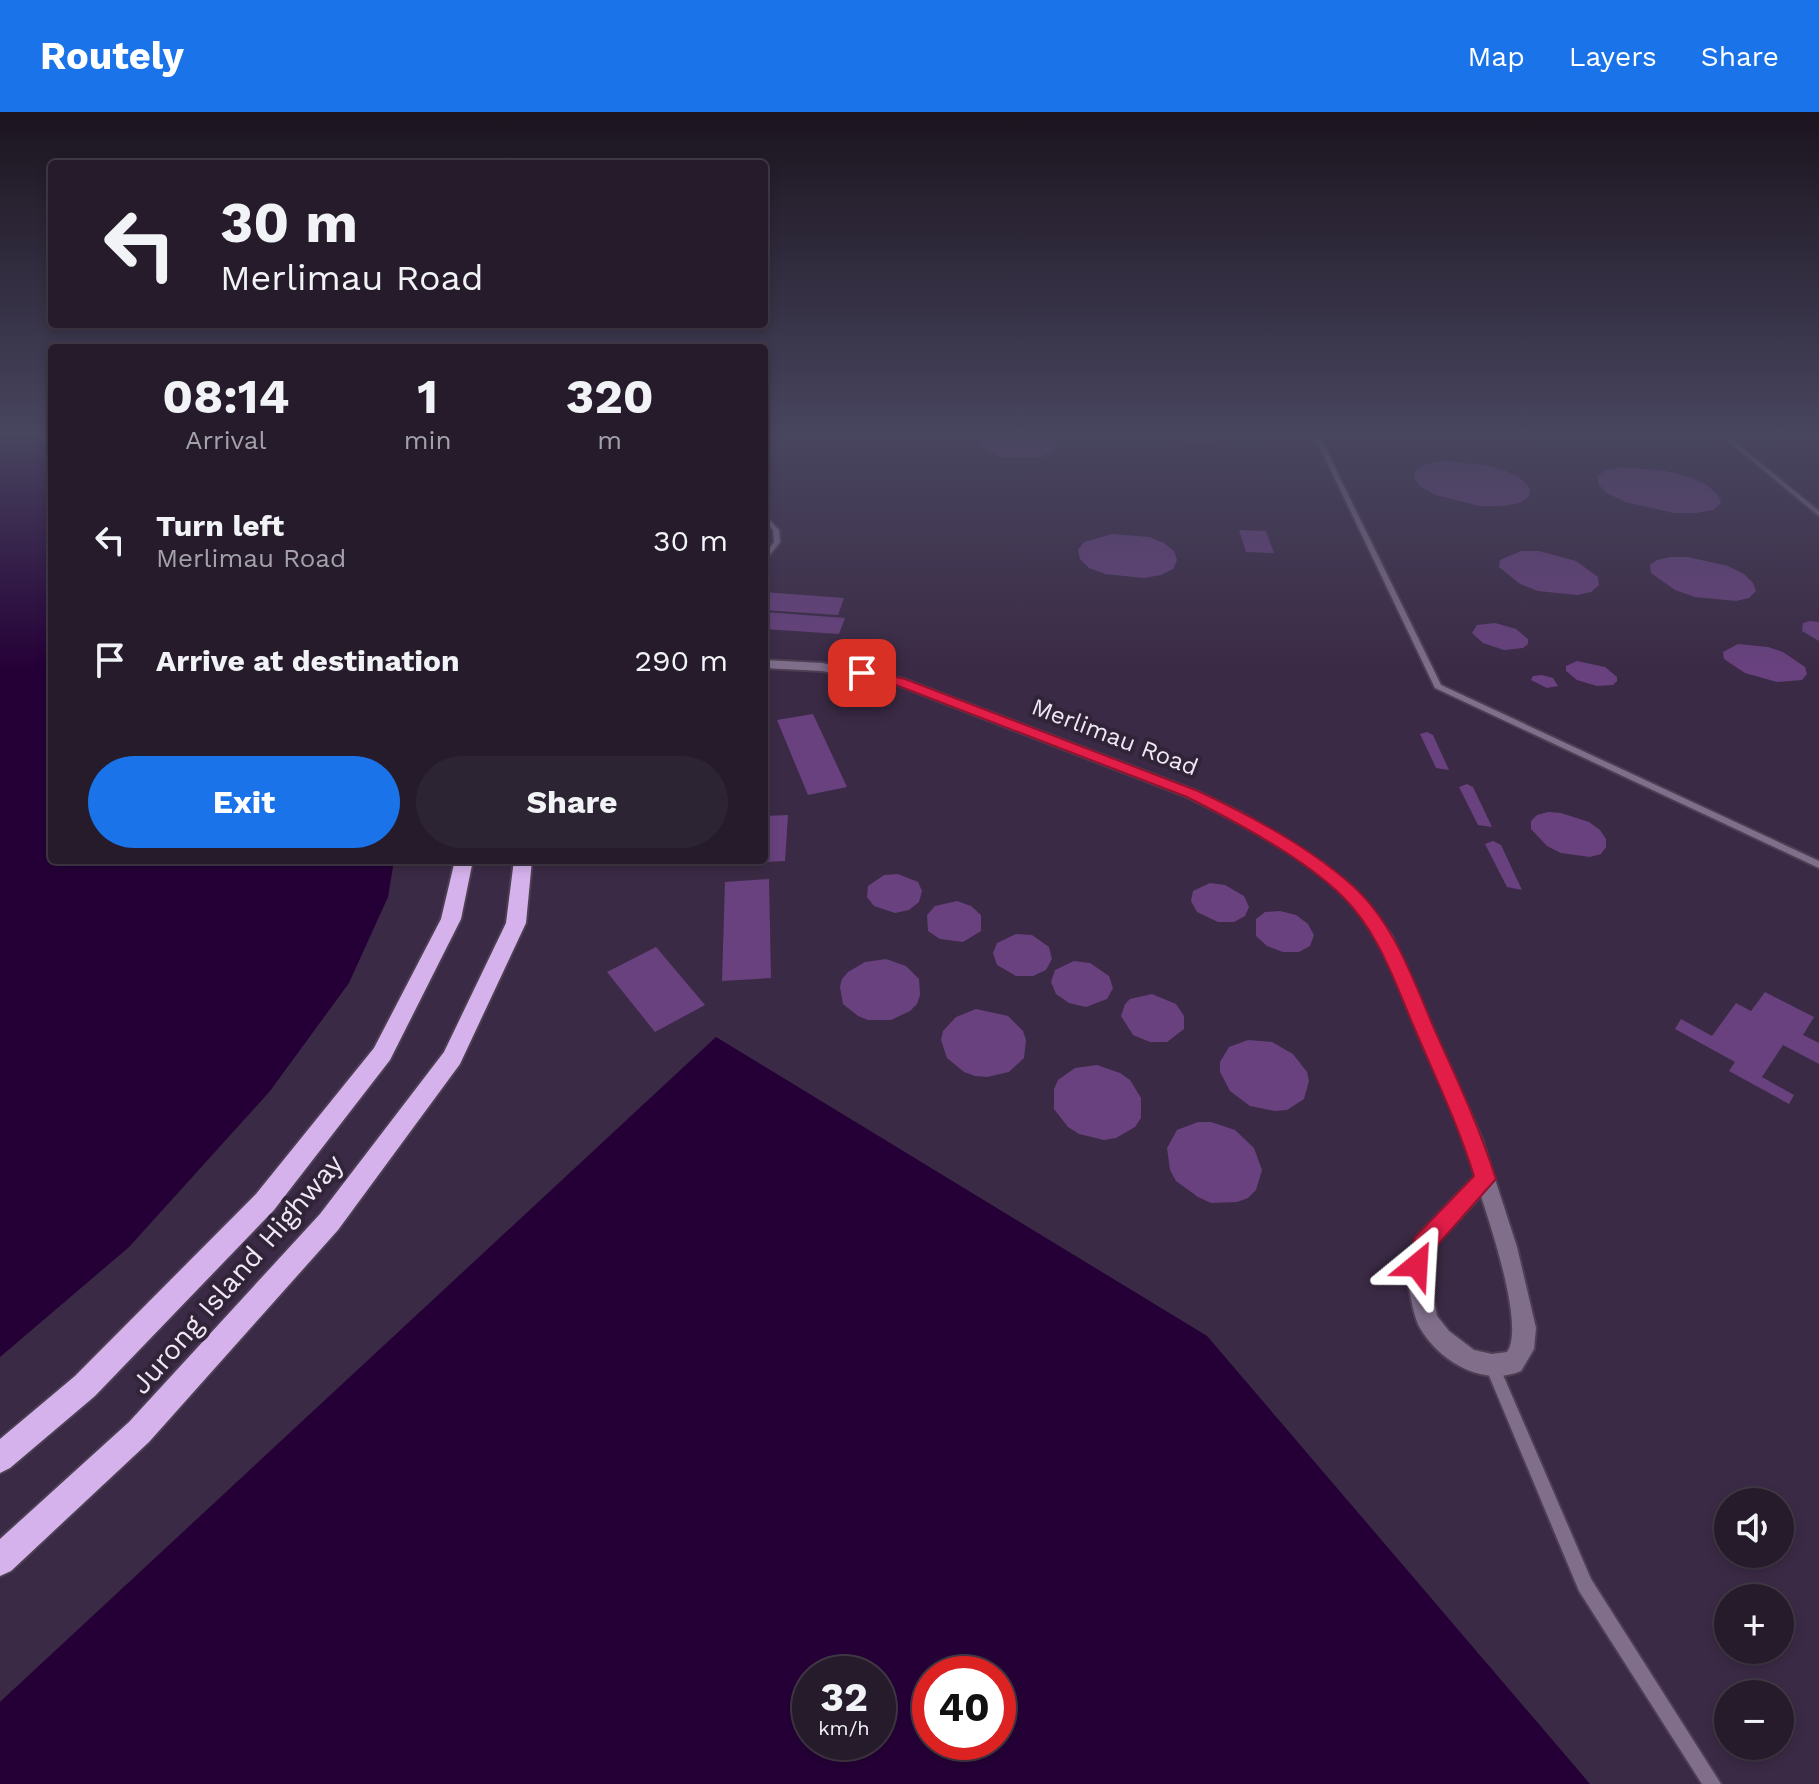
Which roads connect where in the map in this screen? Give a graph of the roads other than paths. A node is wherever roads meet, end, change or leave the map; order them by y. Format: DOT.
graph roads {
  1 [pos="1354,513"];
  2 [pos="768,521"];
  3 [pos="768,554"];
  4 [pos="768,664"];
  5 [pos="463,864"];
  6 [pos="523,864"];
  7 [pos="1819,865"];
  8 [pos="1485,1179"];
  9 [pos="1492,1365"];
  10 [pos="0,1458"];
  11 [pos="0,1560"];
  12 [pos="1712,1784"];
  1 -- 7 [label="lane"];
  2 -- 3 [label="lane"];
  4 -- 8 [label="street, Merlimau Road"];
  5 -- 10 [label="main road, Jurong Island Highway"];
  6 -- 11 [label="main road, Jurong Island Highway"];
  8 -- 9 [label="street, Merlimau Road"];
  8 -- 9 [label="street"];
  9 -- 12 [label="lane"];
}
